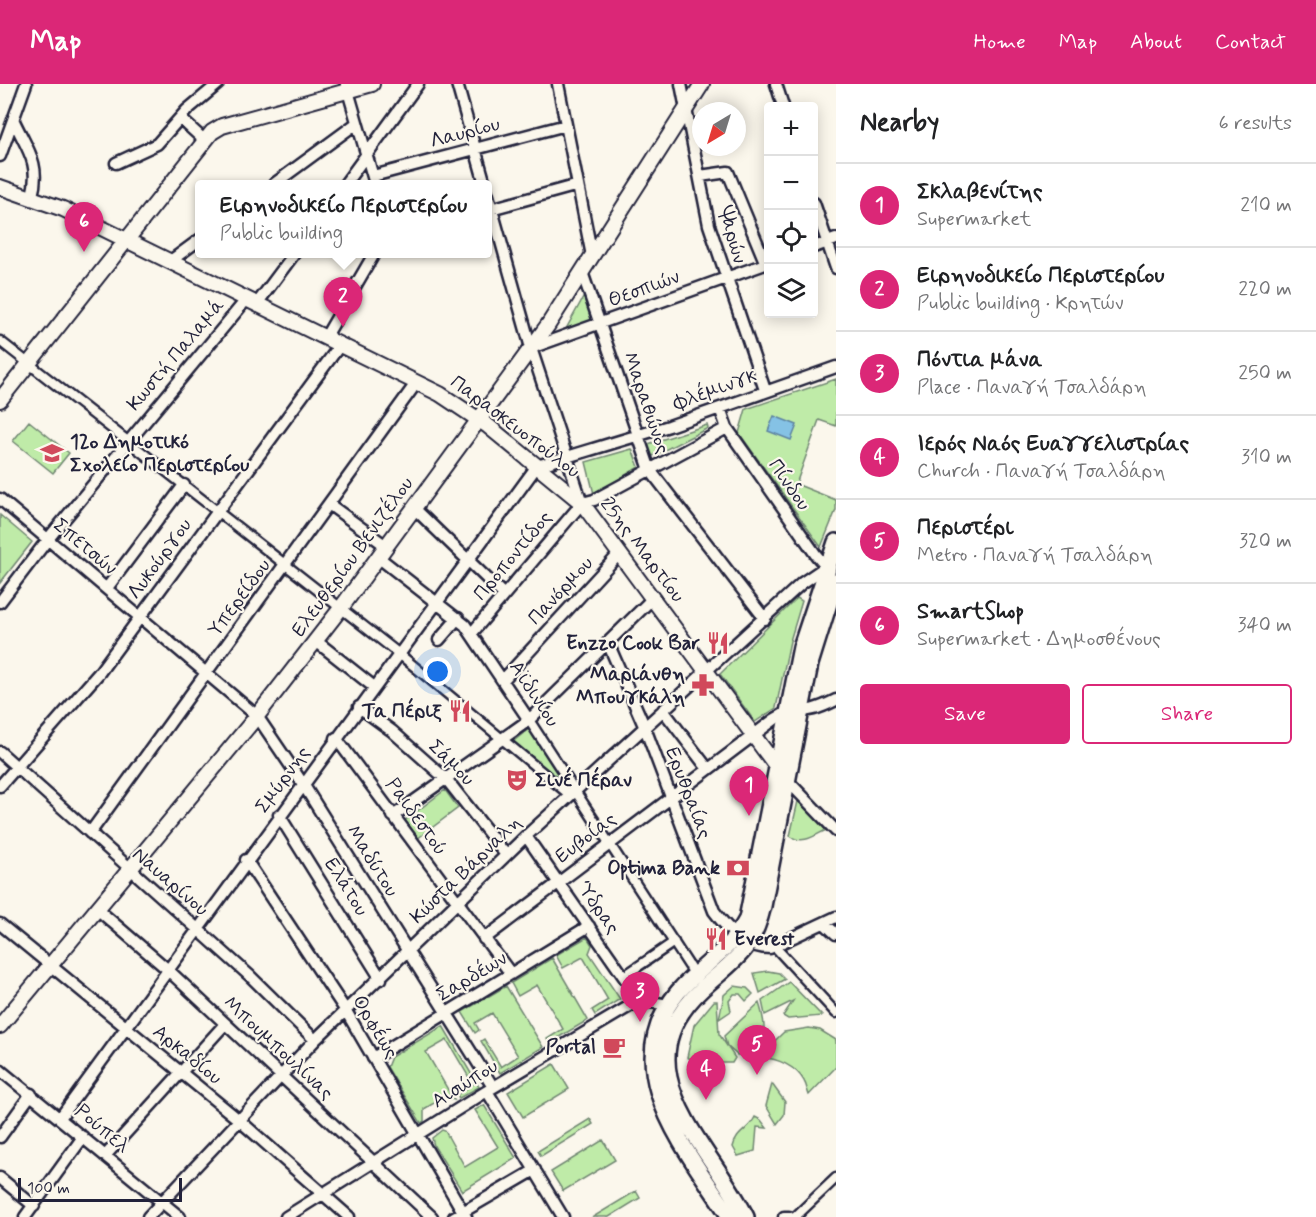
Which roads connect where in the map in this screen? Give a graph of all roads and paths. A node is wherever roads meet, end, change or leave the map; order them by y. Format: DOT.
graph roads {
  1 [pos="26,84"];
  2 [pos="218,84"];
  3 [pos="372,84"];
  4 [pos="418,84"];
  5 [pos="457,84"];
  6 [pos="558,84"];
  7 [pos="681,84"];
  8 [pos="702,84"];
  9 [pos="776,84"];
  10 [pos="347,87"];
  11 [pos="782,102"];
  12 [pos="686,107"];
  13 [pos="181,119"];
  14 [pos="14,121"];
  15 [pos="357,123"];
  16 [pos="566,125"];
  17 [pos="204,140"];
  18 [pos="475,149"];
  19 [pos="367,155"];
  20 [pos="0,156"];
  21 [pos="116,164"];
  22 [pos="700,176"];
  23 [pos="279,180"];
  24 [pos="348,180"];
  25 [pos="374,180"];
  26 [pos="484,180"];
  27 [pos="578,185"];
  28 [pos="0,187"];
  29 [pos="32,196"];
  30 [pos="492,208"];
  31 [pos="816,210"];
  32 [pos="492,219"];
  33 [pos="126,240"];
  34 [pos="831,241"];
  35 [pos="195,243"];
  36 [pos="592,256"];
  37 [pos="764,257"];
  38 [pos="290,258"];
  39 [pos="372,258"];
  40 [pos="169,262"];
  41 [pos="764,265"];
  42 [pos="836,268"];
  43 [pos="582,272"];
  44 [pos="725,279"];
  45 [pos="251,302"];
  46 [pos="600,323"];
  47 [pos="325,338"];
  48 [pos="0,341"];
  49 [pos="340,345"];
  50 [pos="531,348"];
  51 [pos="29,363"];
  52 [pos="836,367"];
  53 [pos="417,382"];
  54 [pos="765,390"];
  55 [pos="0,400"];
  56 [pos="720,408"];
  57 [pos="477,418"];
  58 [pos="727,428"];
  59 [pos="636,435"];
  60 [pos="129,441"];
  61 [pos="567,455"];
  62 [pos="537,466"];
  63 [pos="650,470"];
  64 [pos="184,484"];
  65 [pos="0,499"];
  66 [pos="582,503"];
  67 [pos="330,505"];
  68 [pos="414,508"];
  69 [pos="218,511"];
  70 [pos="48,539"];
  71 [pos="836,542"];
  72 [pos="382,551"];
  73 [pos="620,553"];
  74 [pos="468,560"];
  75 [pos="286,565"];
  76 [pos="833,575"];
  77 [pos="107,588"];
  78 [pos="504,595"];
  79 [pos="653,598"];
  80 [pos="437,601"];
  81 [pos="0,602"];
  82 [pos="341,608"];
  83 [pos="140,617"];
  84 [pos="458,618"];
  85 [pos="765,618"];
  86 [pos="472,633"];
  87 [pos="439,640"];
  88 [pos="316,641"];
  89 [pos="608,643"];
  90 [pos="398,654"];
  91 [pos="705,671"];
  92 [pos="207,675"];
  93 [pos="503,680"];
  94 [pos="374,687"];
  95 [pos="836,700"];
  96 [pos="359,707"];
  97 [pos="663,710"];
  98 [pos="795,712"];
  99 [pos="257,716"];
  100 [pos="529,720"];
  101 [pos="645,728"];
  102 [pos="753,736"];
  103 [pos="336,738"];
  104 [pos="502,739"];
  105 [pos="0,752"];
  106 [pos="17,767"];
  107 [pos="708,769"];
  108 [pos="782,774"];
  109 [pos="447,780"];
  110 [pos="303,784"];
  111 [pos="0,786"];
  112 [pos="575,793"];
  113 [pos="670,797"];
  114 [pos="279,815"];
  115 [pos="393,816"];
  116 [pos="834,827"];
  117 [pos="90,833"];
  118 [pos="526,836"];
  119 [pos="609,843"];
  120 [pos="506,855"];
  121 [pos="246,860"];
  122 [pos="128,869"];
  123 [pos="558,882"];
  124 [pos="456,904"];
  125 [pos="96,908"];
  126 [pos="836,917"];
  127 [pos="824,923"];
  128 [pos="0,924"];
  129 [pos="589,926"];
  130 [pos="196,928"];
  131 [pos="836,934"];
  132 [pos="483,939"];
  133 [pos="743,939"];
  134 [pos="674,942"];
  135 [pos="776,948"];
  136 [pos="408,952"];
  137 [pos="49,965"];
  138 [pos="167,969"];
  139 [pos="511,974"];
  140 [pos="695,975"];
  141 [pos="624,976"];
  142 [pos="381,979"];
  143 [pos="640,1000"];
  144 [pos="668,1005"];
  145 [pos="346,1011"];
  146 [pos="447,1012"];
  147 [pos="836,1013"];
  148 [pos="225,1024"];
  149 [pos="0,1026"];
  150 [pos="126,1027"];
  151 [pos="315,1040"];
  152 [pos="373,1058"];
  153 [pos="0,1070"];
  154 [pos="181,1073"];
  155 [pos="280,1075"];
  156 [pos="490,1089"];
  157 [pos="31,1094"];
  158 [pos="60,1118"];
  159 [pos="239,1120"];
  160 [pos="417,1136"];
  161 [pos="0,1137"];
  162 [pos="83,1137"];
  163 [pos="105,1156"];
  164 [pos="373,1162"];
  165 [pos="535,1170"];
  166 [pos="0,1178"];
  167 [pos="836,1178"];
  168 [pos="322,1193"];
  169 [pos="161,1202"];
  170 [pos="34,1206"];
  171 [pos="461,1215"];
  172 [pos="25,1217"];
  173 [pos="148,1217"];
  174 [pos="180,1217"];
  175 [pos="286,1217"];
  176 [pos="349,1217"];
  177 [pos="432,1217"];
  178 [pos="563,1217"];
  179 [pos="730,1217"];
  180 [pos="746,1217"];
  181 [pos="784,1217"];
  182 [pos="789,1217"];
  183 [pos="795,1217"];
  1 -- 14 [label="street"];
  2 -- 13 [label="street"];
  3 -- 10 [label="street"];
  4 -- 19 [label="street"];
  5 -- 18 [label="street"];
  6 -- 16 [label="street"];
  7 -- 12 [label="street, Ψαρών"];
  8 -- 12 [label="street, Ελευθερίου Βενιζέλου"];
  9 -- 11 [label="street"];
  10 -- 15 [label="street"];
  10 -- 17 [label="street"];
  12 -- 22 [label="street, Ψαρών"];
  12 -- 36 [label="street, Ελευθερίου Βενιζέλου"];
  13 -- 17 [label="street"];
  13 -- 21 [label="street"];
  14 -- 20 [label="street"];
  14 -- 29 [label="street"];
  15 -- 19 [label="street"];
  15 -- 23 [label="street"];
  16 -- 18 [label="street, Λαυρίου"];
  16 -- 27 [label="street"];
  17 -- 33 [label="street"];
  18 -- 25 [label="street, Λαυρίου"];
  18 -- 26 [label="street"];
  19 -- 24 [label="street"];
  19 -- 25 [label="street"];
  22 -- 37 [label="street"];
  22 -- 44 [label="street, Ψαρών"];
  27 -- 30 [label="street"];
  27 -- 36 [label="street"];
  28 -- 29 [label="street, Παρασκευοπούλου"];
  29 -- 33 [label="street, Παρασκευοπούλου"];
  31 -- 34 [label="street"];
  32 -- 50 [label="street, 25ης Μαρτίου"];
  33 -- 40 [label="street, Παρασκευοπούλου"];
  33 -- 51 [label="street"];
  34 -- 42 [label="street"];
  35 -- 40 [label="street"];
  36 -- 43 [label="street, Ελευθερίου Βενιζέλου"];
  38 -- 45 [label="street, Κωστή Παλαμά"];
  39 -- 47 [label="street"];
  40 -- 45 [label="street, Παρασκευοπούλου"];
  41 -- 44 [label="street, Θεσπιών"];
  43 -- 46 [label="street, Μαραθώνος"];
  43 -- 50 [label="street, Ελευθερίου Βενιζέλου"];
  44 -- 46 [label="street, Θεσπιών"];
  44 -- 54 [label="street, Ψαρών"];
  45 -- 47 [label="street, Παρασκευοπούλου"];
  45 -- 60 [label="street, Κωστή Παλαμά"];
  46 -- 50 [label="street, Θεσπιών"];
  46 -- 59 [label="street, Μαραθώνος"];
  47 -- 49 [label="street, Παρασκευοπούλου"];
  48 -- 51 [label="street"];
  49 -- 53 [label="street, Παρασκευοπούλου"];
  49 -- 69 [label="street, Λυκούργου"];
  50 -- 57 [label="street, Ελευθερίου Βενιζέλου"];
  50 -- 61 [label="street, 25ης Μαρτίου"];
  51 -- 55 [label="street"];
  51 -- 60 [label="street"];
  52 -- 54 [label="street, Φλέμινγκ"];
  53 -- 57 [label="street, Παρασκευοπούλου"];
  53 -- 67 [label="street, Υπερείδου"];
  54 -- 56 [label="street, Φλέμινγκ"];
  56 -- 58 [label="street, Πίνδου"];
  56 -- 59 [label="street, Φλέμινγκ"];
  57 -- 62 [label="street, Παρασκευοπούλου"];
  57 -- 68 [label="street, Ελευθερίου Βενιζέλου"];
  58 -- 63 [label="street, Φλέμινγκ"];
  58 -- 76 [label="street, Πίνδου"];
  59 -- 61 [label="street, Φλέμινγκ"];
  59 -- 63 [label="street, Μαραθώνος"];
  60 -- 64 [label="street"];
  60 -- 70 [label="street, Κωστή Παλαμά"];
  61 -- 62 [label="street, Φλέμινγκ"];
  61 -- 66 [label="street, 25ης Μαρτίου"];
  62 -- 66 [label="street, Παρασκευοπούλου"];
  62 -- 74 [label="street, Σμύρνης"];
  63 -- 66 [label="street, Φλέμινγκ"];
  63 -- 85 [label="street, Μαραθώνος"];
  64 -- 69 [label="street"];
  64 -- 77 [label="street"];
  65 -- 70 [label="street, Σπετσών"];
  66 -- 73 [label="street, 25ης Μαρτίου"];
  66 -- 78 [label="street, Προποντίδος"];
  67 -- 72 [label="street, Αϊδινίου"];
  67 -- 75 [label="street, Υπερείδου"];
  68 -- 72 [label="street, Ελευθερίου Βενιζέλου"];
  68 -- 74 [label="street"];
  69 -- 75 [label="street"];
  69 -- 83 [label="street, Λυκούργου"];
  70 -- 77 [label="street, Σπετσών"];
  70 -- 81 [label="street, Κωστή Παλαμά"];
  71 -- 76 [label="main road"];
  72 -- 80 [label="street, Αϊδινίου"];
  72 -- 82 [label="street, Ελευθερίου Βενιζέλου"];
  73 -- 79 [label="street, 25ης Μαρτίου"];
  73 -- 93 [label="street, Πανόρμου"];
  74 -- 78 [label="street"];
  74 -- 80 [label="street, Σμύρνης"];
  75 -- 82 [label="street"];
  75 -- 92 [label="street, Υπερείδου"];
  76 -- 85 [label="street, Κώστα Βάρναλη"];
  76 -- 98 [label="main road"];
  77 -- 83 [label="street, Σπετσών"];
  78 -- 86 [label="street, Προποντίδος"];
  79 -- 89 [label="street"];
  79 -- 91 [label="street, 25ης Μαρτίου"];
  80 -- 84 [label="street, Αϊδινίου"];
  80 -- 90 [label="street, Σμύρνης"];
  82 -- 88 [label="street, Ελευθερίου Βενιζέλου"];
  82 -- 90 [label="street"];
  83 -- 92 [label="street, Σπετσών"];
  83 -- 106 [label="street, Λυκούργου"];
  84 -- 86 [label="street, Αϊδινίου"];
  84 -- 87 [label="street"];
  85 -- 91 [label="street, Κώστα Βάρναλη"];
  86 -- 93 [label="street, Αϊδινίου"];
  88 -- 94 [label="street"];
  88 -- 99 [label="street, Ελευθερίου Βενιζέλου"];
  89 -- 100 [label="street"];
  89 -- 101 [label="street, Ερυθραίας"];
  90 -- 94 [label="street, Σμύρνης"];
  90 -- 104 [label="street"];
  91 -- 97 [label="street, Κώστα Βάρναλη"];
  91 -- 102 [label="street, 25ης Μαρτίου"];
  92 -- 99 [label="street, Σπετσών"];
  92 -- 117 [label="street, Υπερείδου"];
  93 -- 100 [label="street, Αϊδινίου"];
  94 -- 96 [label="street, Σμύρνης"];
  95 -- 98 [label="street, Ευβοίας"];
  96 -- 103 [label="street, Σμύρνης"];
  96 -- 109 [label="street, Σάμου"];
  97 -- 101 [label="street, Κώστα Βάρναλη"];
  97 -- 107 [label="street"];
  98 -- 102 [label="street, Ευβοίας"];
  98 -- 108 [label="main road"];
  99 -- 110 [label="street, Μαδύτου"];
  99 -- 122 [label="street, Ελευθερίου Βενιζέλου"];
  100 -- 104 [label="street"];
  100 -- 112 [label="street, Αϊδινίου"];
  101 -- 112 [label="street, Κώστα Βάρναλη"];
  101 -- 113 [label="street, Ερυθραίας"];
  102 -- 107 [label="street, Ευβοίας"];
  102 -- 108 [label="street, 25ης Μαρτίου"];
  103 -- 110 [label="street, Σμύρνης"];
  103 -- 115 [label="street, Ραιδεστού"];
  104 -- 109 [label="street"];
  104 -- 112 [label="street"];
  105 -- 106 [label="street, Ναυαρίνου"];
  106 -- 111 [label="street, Λυκούργου"];
  106 -- 117 [label="street, Ναυαρίνου"];
  107 -- 113 [label="street, Ευβοίας"];
  108 -- 116 [label="street"];
  108 -- 133 [label="main road"];
  109 -- 115 [label="street"];
  109 -- 120 [label="street, Σάμου"];
  110 -- 114 [label="street, Σμύρνης"];
  110 -- 136 [label="street, Μαδύτου"];
  112 -- 118 [label="street, Κώστα Βάρναλη"];
  112 -- 119 [label="street, Αϊδινίου"];
  113 -- 119 [label="street, Ευβοίας"];
  113 -- 133 [label="street, Ερυθραίας"];
  114 -- 121 [label="street, Σμύρνης"];
  114 -- 142 [label="street, Ελάτου"];
  115 -- 124 [label="street, Ραιδεστού"];
  117 -- 122 [label="street, Ναυαρίνου"];
  118 -- 120 [label="street, Κώστα Βάρναλη"];
  118 -- 123 [label="street, Ύδρας"];
  119 -- 123 [label="street, Ευβοίας"];
  119 -- 134 [label="street, Αϊδινίου"];
  120 -- 124 [label="street, Κώστα Βάρναλη"];
  121 -- 130 [label="street, Σμύρνης"];
  121 -- 145 [label="street, Ορφέως"];
  122 -- 125 [label="street, Ελευθερίου Βενιζέλου"];
  122 -- 130 [label="street, Ναυαρίνου"];
  123 -- 129 [label="street, Ύδρας"];
  123 -- 132 [label="street, Ευβοίας"];
  124 -- 132 [label="street, Ραιδεστού"];
  124 -- 136 [label="street, Κώστα Βάρναλη"];
  125 -- 137 [label="street, Ελευθερίου Βενιζέλου"];
  125 -- 138 [label="street, Μπουμπουλίνας"];
  126 -- 127 [label="street"];
  127 -- 131 [label="street"];
  127 -- 135 [label="street"];
  128 -- 137 [label="street, Αρκαδίου"];
  129 -- 139 [label="street, Σαρδέων"];
  129 -- 141 [label="street, Ύδρας"];
  130 -- 138 [label="street, Σμύρνης"];
  130 -- 151 [label="street, Ναυαρίνου"];
  132 -- 139 [label="street, Ραιδεστού"];
  133 -- 135 [label="street"];
  133 -- 140 [label="main road"];
  133 -- 180 [label="main road"];
  134 -- 140 [label="street, Αϊδινίου"];
  134 -- 141 [label="street"];
  135 -- 147 [label="street"];
  136 -- 142 [label="street, Κώστα Βάρναλη"];
  136 -- 146 [label="street, Μαδύτου"];
  137 -- 149 [label="street, Ελευθερίου Βενιζέλου"];
  137 -- 150 [label="street, Αρκαδίου"];
  138 -- 148 [label="street, Μπουμπουλίνας"];
  138 -- 150 [label="street, Σμύρνης"];
  139 -- 146 [label="street, Σαρδέων"];
  140 -- 144 [label="main road"];
  141 -- 143 [label="street, Ύδρας"];
  142 -- 145 [label="street, Κώστα Βάρναλη"];
  143 -- 144 [label="street"];
  143 -- 156 [label="street, Αισώπου"];
  144 -- 179 [label="main road"];
  145 -- 151 [label="street, Κώστα Βάρναλη"];
  145 -- 152 [label="street, Ορφέως"];
  146 -- 152 [label="street, Σαρδέων"];
  146 -- 156 [label="street, Μαδύτου"];
  148 -- 154 [label="street"];
  148 -- 155 [label="street, Μπουμπουλίνας"];
  150 -- 154 [label="street, Αρκαδίου"];
  150 -- 158 [label="street, Σμύρνης"];
  151 -- 155 [label="street, Κώστα Βάρναλη"];
  152 -- 160 [label="street, Ορφέως"];
  153 -- 157 [label="street, Ρούπελ"];
  154 -- 159 [label="street, Αρκαδίου"];
  154 -- 163 [label="street"];
  155 -- 159 [label="street, Κώστα Βάρναλη"];
  155 -- 164 [label="street, Μπουμπουλίνας"];
  156 -- 160 [label="street, Αισώπου"];
  156 -- 165 [label="street, Μαδύτου"];
  157 -- 158 [label="street, Ρούπελ"];
  157 -- 161 [label="street"];
  158 -- 162 [label="street, Ρούπελ"];
  159 -- 168 [label="street, Αρκαδίου"];
  159 -- 169 [label="street, Κώστα Βάρναλη"];
  160 -- 164 [label="street, Αισώπου"];
  160 -- 171 [label="street, Ορφέως"];
  162 -- 163 [label="street, Ρούπελ"];
  162 -- 170 [label="street"];
  163 -- 169 [label="street, Ρούπελ"];
  164 -- 168 [label="street, Αισώπου"];
  164 -- 177 [label="street, Μπουμπουλίνας"];
  165 -- 171 [label="street"];
  165 -- 178 [label="street, Μαδύτου"];
  166 -- 170 [label="street"];
  167 -- 183 [label="street"];
  168 -- 175 [label="street, Αισώπου"];
  168 -- 176 [label="street, Αρκαδίου"];
  169 -- 173 [label="street, Κώστα Βάρναλη"];
  169 -- 174 [label="street, Ρούπελ"];
  170 -- 172 [label="street"];
  181 -- 182 [label="street"];
}
